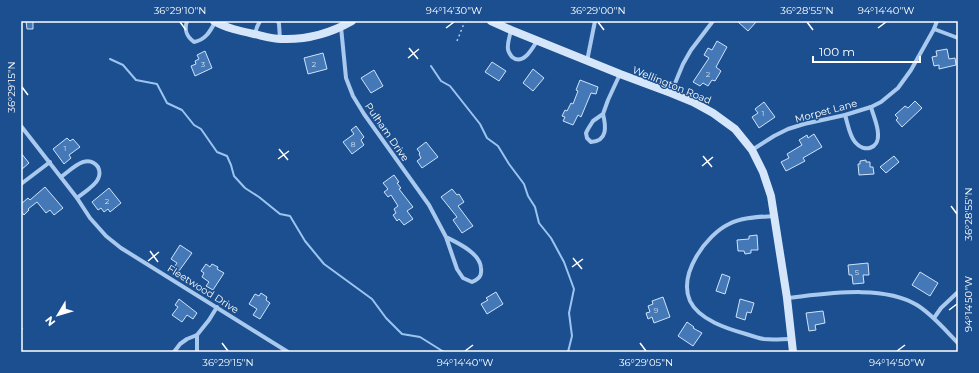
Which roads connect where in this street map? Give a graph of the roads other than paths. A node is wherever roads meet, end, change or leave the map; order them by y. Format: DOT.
graph roads {
  1 [pos="187,21"];
  2 [pos="214,21"];
  3 [pos="260,21"];
  4 [pos="278,21"];
  5 [pos="352,21"];
  6 [pos="492,21"];
  7 [pos="595,21"];
  8 [pos="713,21"];
  9 [pos="937,21"];
  10 [pos="503,23"];
  11 [pos="341,28"];
  12 [pos="934,29"];
  13 [pos="511,30"];
  14 [pos="256,34"];
  15 [pos="958,38"];
  16 [pos="280,39"];
  17 [pos="537,41"];
  18 [pos="587,61"];
  19 [pos="620,74"];
  20 [pos="671,93"];
  21 [pos="871,107"];
  22 [pos="603,114"];
  23 [pos="846,115"];
  24 [pos="21,126"];
  25 [pos="752,150"];
  26 [pos="50,162"];
  27 [pos="61,177"];
  28 [pos="21,184"];
  29 [pos="77,198"];
  30 [pos="774,216"];
  31 [pos="446,237"];
  32 [pos="958,292"];
  33 [pos="787,298"];
  34 [pos="217,307"];
  35 [pos="934,318"];
  36 [pos="197,335"];
  37 [pos="791,340"];
  38 [pos="958,343"];
  39 [pos="174,352"];
  40 [pos="196,352"];
  41 [pos="288,352"];
  42 [pos="793,352"];
  1 -- 2 [label="street"];
  2 -- 14 [label="street"];
  3 -- 14 [label="street"];
  4 -- 16 [label="street"];
  5 -- 11 [label="street"];
  6 -- 10 [label="street, Wellington Road"];
  7 -- 18 [label="street"];
  8 -- 20 [label="street"];
  9 -- 12 [label="street, Morpet Lane"];
  10 -- 13 [label="street, Wellington Road"];
  11 -- 16 [label="street"];
  11 -- 31 [label="street, Pulham Drive"];
  12 -- 15 [label="street"];
  12 -- 21 [label="street, Morpet Lane"];
  13 -- 17 [label="street, Wellington Road"];
  13 -- 17 [label="street"];
  14 -- 16 [label="street"];
  17 -- 18 [label="street, Wellington Road"];
  18 -- 19 [label="street, Wellington Road"];
  19 -- 20 [label="street, Wellington Road"];
  19 -- 22 [label="street"];
  20 -- 25 [label="street, Wellington Road"];
  21 -- 23 [label="street, Morpet Lane"];
  21 -- 23 [label="street"];
  22 -- 22 [label="street"];
  23 -- 25 [label="street, Morpet Lane"];
  24 -- 26 [label="street, Fleetwood Drive"];
  25 -- 30 [label="street, Wellington Road"];
  26 -- 27 [label="street, Fleetwood Drive"];
  26 -- 28 [label="street"];
  27 -- 29 [label="street, Fleetwood Drive"];
  27 -- 29 [label="street"];
  29 -- 34 [label="street, Fleetwood Drive"];
  30 -- 33 [label="street, Wellington Road"];
  30 -- 37 [label="street"];
  31 -- 31 [label="street, Pulham Drive"];
  32 -- 35 [label="street"];
  33 -- 35 [label="street"];
  33 -- 37 [label="street, Wellington Road"];
  34 -- 36 [label="street"];
  34 -- 41 [label="street, Fleetwood Drive"];
  35 -- 38 [label="street"];
  36 -- 39 [label="street"];
  36 -- 40 [label="street"];
  37 -- 42 [label="street, Wellington Road"];
}
